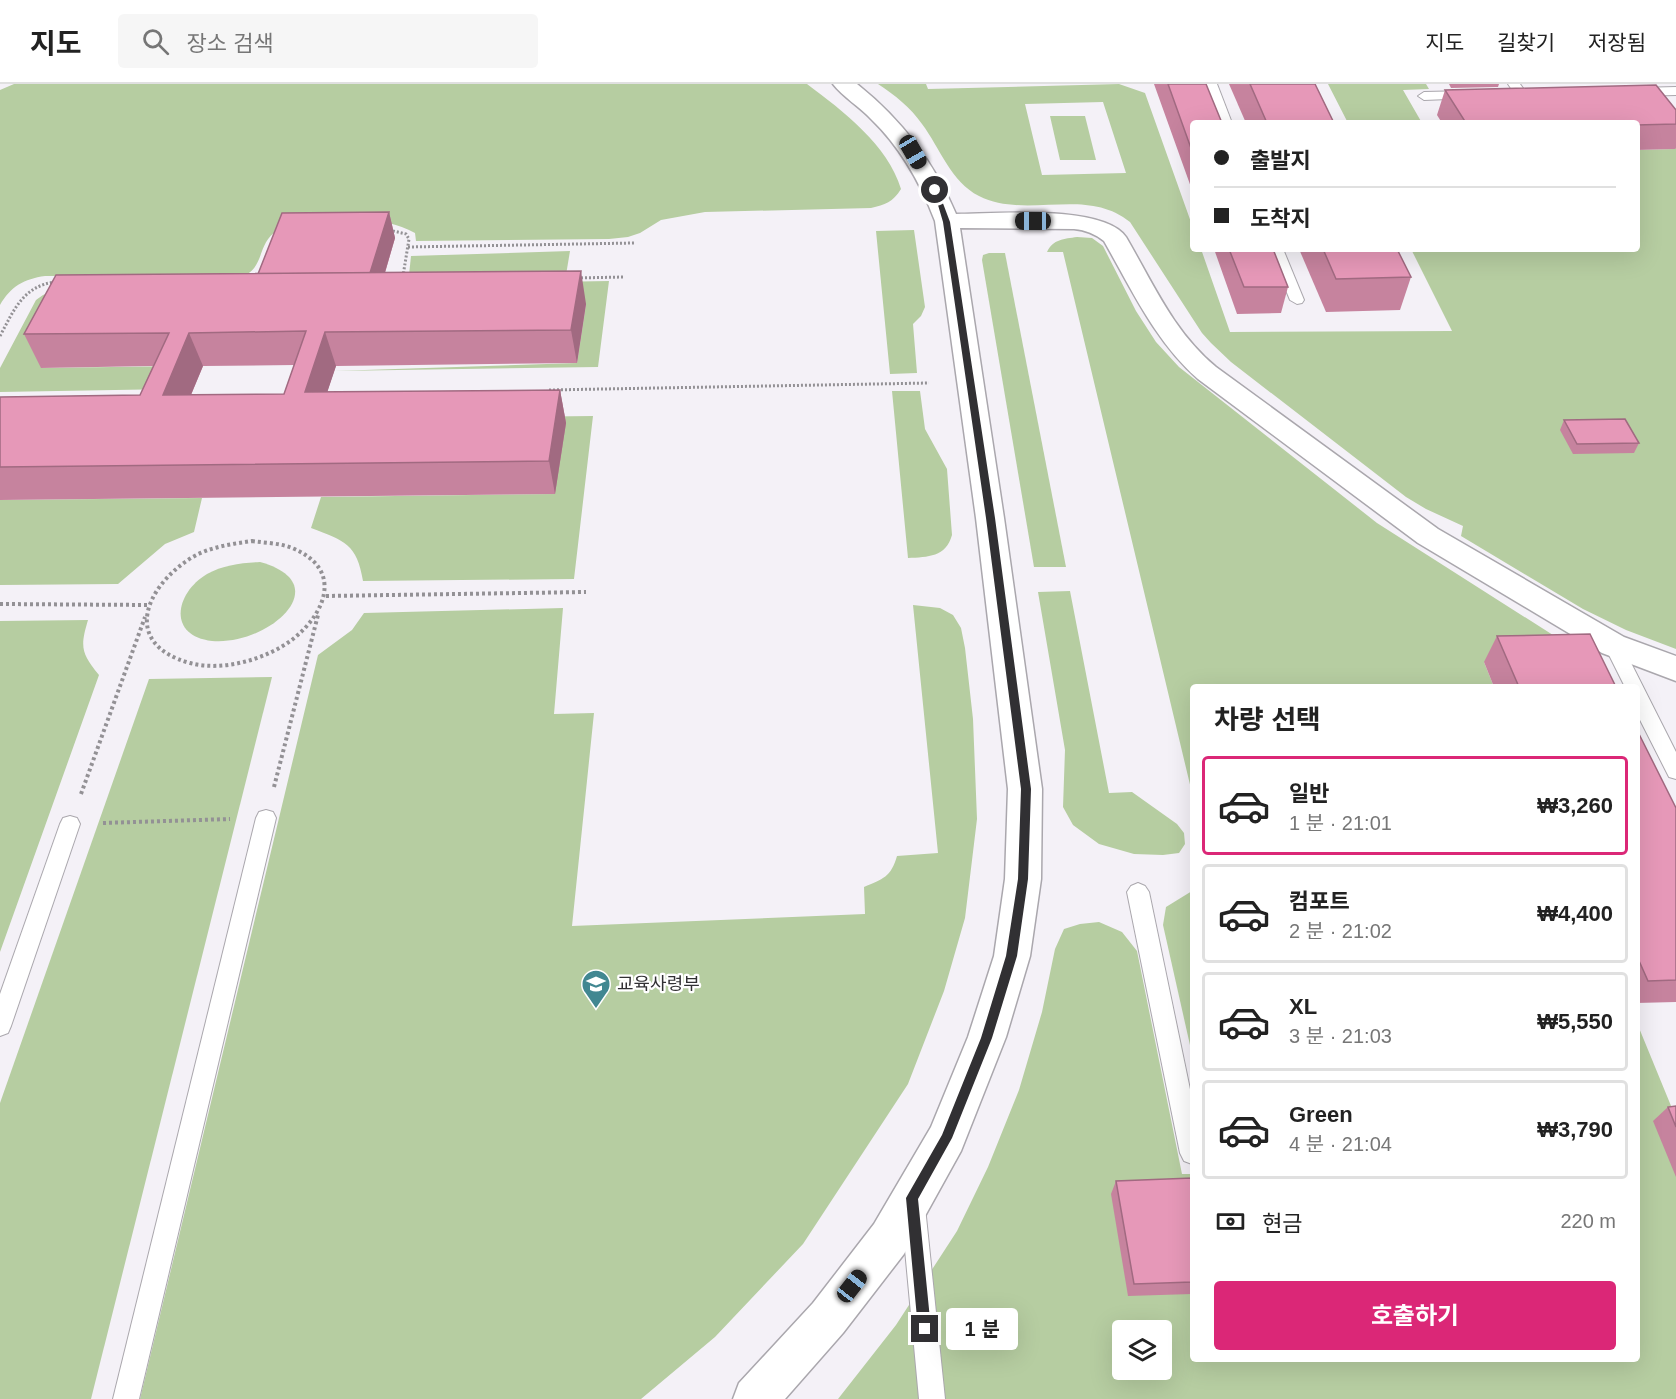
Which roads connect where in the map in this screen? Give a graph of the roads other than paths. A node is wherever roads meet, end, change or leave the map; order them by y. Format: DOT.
graph roads {
  1 [pos="844,84"];
  2 [pos="1211,84"];
  3 [pos="1676,91"];
  4 [pos="1628,92"];
  5 [pos="1478,95"];
  6 [pos="1424,96"];
  7 [pos="1225,120"];
  8 [pos="947,222"];
  9 [pos="1277,252"];
  10 [pos="1297,300"];
  11 [pos="1613,645"];
  12 [pos="1676,669"];
  13 [pos="1632,684"];
  14 [pos="1640,700"];
  15 [pos="1676,771"];
  16 [pos="266,818"];
  17 [pos="70,824"];
  18 [pos="1138,892"];
  19 [pos="0,1026"];
  20 [pos="1190,1143"];
  21 [pos="912,1198"];
  22 [pos="126,1399"];
  23 [pos="755,1399"];
  24 [pos="932,1399"];
  1 -- 8 [label="street"];
  2 -- 7 [label="lane"];
  3 -- 4 [label="lane"];
  5 -- 6 [label="lane"];
  8 -- 11 [label="street"];
  8 -- 21 [label="street"];
  9 -- 10 [label="lane"];
  11 -- 12 [label="street"];
  11 -- 13 [label="lane"];
  14 -- 15 [label="lane"];
  16 -- 22 [label="lane"];
  17 -- 19 [label="lane"];
  18 -- 20 [label="lane"];
  21 -- 23 [label="street"];
  21 -- 24 [label="lane"];
}
